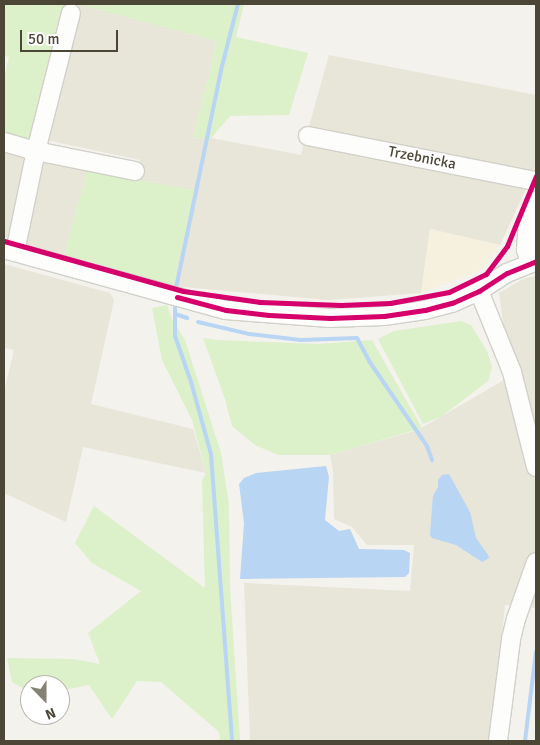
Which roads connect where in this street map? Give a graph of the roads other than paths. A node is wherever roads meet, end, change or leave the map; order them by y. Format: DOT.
graph roads {
  1 [pos="71,13"];
  2 [pos="308,136"];
  3 [pos="4,142"];
  4 [pos="36,151"];
  5 [pos="135,171"];
  6 [pos="536,181"];
  7 [pos="536,202"];
  8 [pos="9,251"];
  9 [pos="533,262"];
  10 [pos="479,291"];
  11 [pos="536,467"];
  12 [pos="536,562"];
  13 [pos="498,741"];
  1 -- 4 [label="street"];
  2 -- 6 [label="street, Trzebnicka"];
  3 -- 4 [label="street"];
  4 -- 5 [label="street"];
  4 -- 8 [label="street"];
  7 -- 9 [label="street"];
  8 -- 10 [label="street"];
  9 -- 10 [label="street"];
  10 -- 11 [label="street"];
  12 -- 13 [label="street"];
}
